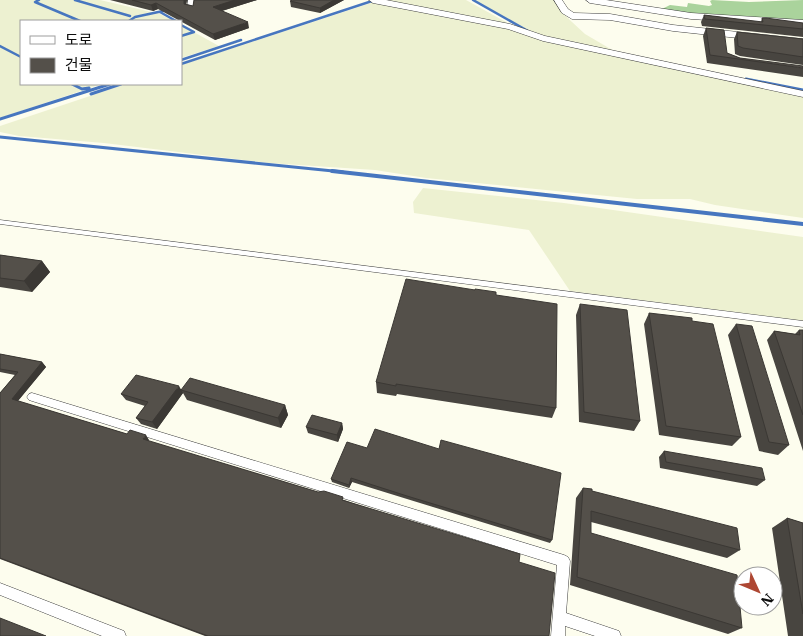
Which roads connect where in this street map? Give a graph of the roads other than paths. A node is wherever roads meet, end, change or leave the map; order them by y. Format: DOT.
graph roads {
  1 [pos="375,0"];
  2 [pos="558,0"];
  3 [pos="590,0"];
  4 [pos="803,24"];
  5 [pos="803,42"];
  6 [pos="803,94"];
  7 [pos="0,222"];
  8 [pos="803,324"];
  9 [pos="32,397"];
  10 [pos="0,589"];
  11 [pos="559,617"];
  12 [pos="119,636"];
  13 [pos="558,636"];
  14 [pos="614,636"];
  1 -- 6 [label="street"];
  2 -- 5 [label="street"];
  3 -- 4 [label="street"];
  7 -- 8 [label="lane"];
  9 -- 11 [label="lane"];
  10 -- 12 [label="lane"];
  11 -- 13 [label="lane"];
  11 -- 14 [label="lane"];
}
